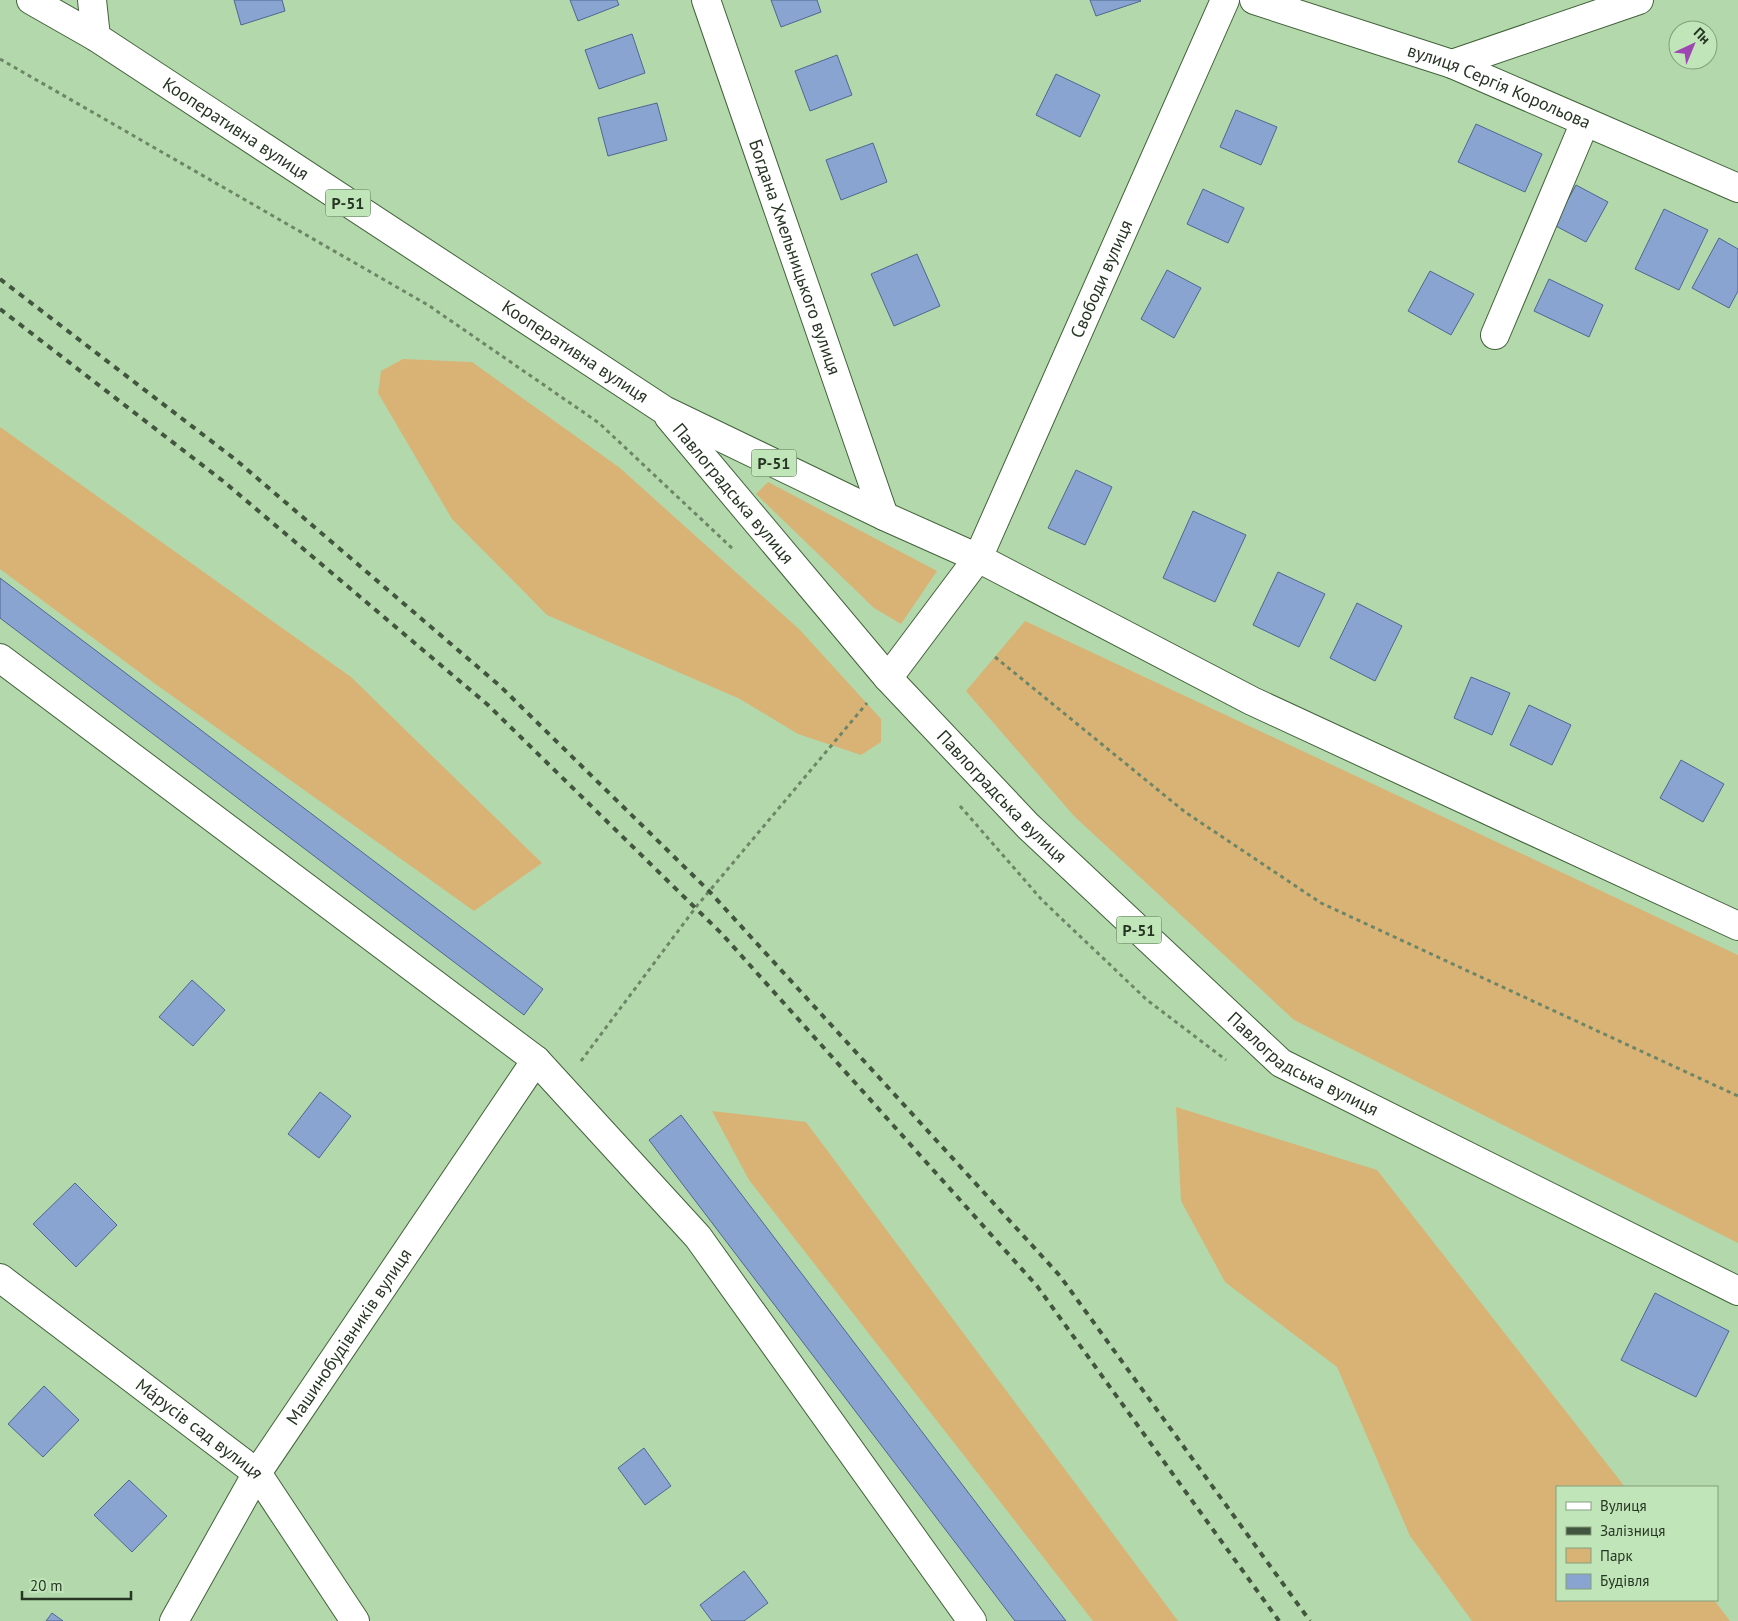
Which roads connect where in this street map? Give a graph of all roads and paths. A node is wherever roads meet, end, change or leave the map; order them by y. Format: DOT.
graph roads {
  1 [pos="31,0"];
  2 [pos="92,0"];
  3 [pos="706,0"];
  4 [pos="1225,0"];
  5 [pos="1254,0"];
  6 [pos="1639,0"];
  7 [pos="96,37"];
  8 [pos="0,59"];
  9 [pos="1452,64"];
  10 [pos="1585,122"];
  11 [pos="1738,188"];
  12 [pos="1494,335"];
  13 [pos="664,410"];
  14 [pos="884,516"];
  15 [pos="738,553"];
  16 [pos="978,558"];
  17 [pos="995,657"];
  18 [pos="0,658"];
  19 [pos="888,678"];
  20 [pos="959,804"];
  21 [pos="1738,926"];
  22 [pos="536,1060"];
  23 [pos="1234,1064"];
  24 [pos="561,1088"];
  25 [pos="1738,1096"];
  26 [pos="0,1278"];
  27 [pos="1738,1291"];
  28 [pos="257,1473"];
  29 [pos="174,1621"];
  30 [pos="355,1621"];
  31 [pos="972,1621"];
  1 -- 7 [label="main road, Кооперативна вулиця / Р-51"];
  2 -- 7 [label="main road"];
  3 -- 14 [label="main road, Богдана Хмельницького вулиця"];
  4 -- 16 [label="main road, Свободи вулиця"];
  5 -- 9 [label="main road, вулиця Сергія Корольова"];
  6 -- 9 [label="main road"];
  7 -- 13 [label="main road, Кооперативна вулиця / Р-51"];
  8 -- 15 [label="path"];
  9 -- 10 [label="main road, вулиця Сергія Корольова"];
  10 -- 11 [label="main road, вулиця Сергія Корольова"];
  10 -- 12 [label="main road"];
  13 -- 14 [label="main road, Павлоградська вулиця / Р-51"];
  13 -- 19 [label="main road, Павлоградська вулиця / Р-51"];
  14 -- 16 [label="main road, Павлоградська вулиця / Р-51"];
  16 -- 19 [label="main road, Свободи вулиця"];
  16 -- 21 [label="main road, Павлоградська вулиця / Р-51"];
  17 -- 25 [label="path"];
  18 -- 22 [label="main road"];
  19 -- 24 [label="path"];
  19 -- 27 [label="main road, Павлоградська вулиця / Р-51"];
  20 -- 23 [label="path"];
  22 -- 24 [label="main road"];
  22 -- 28 [label="main road, Машинобудівників вулиця"];
  24 -- 31 [label="main road"];
  26 -- 28 [label="main road, Мáрусів сад вулиця"];
  28 -- 29 [label="main road, Машинобудівників вулиця"];
  28 -- 30 [label="main road, Мáрусів сад вулиця"];
}
